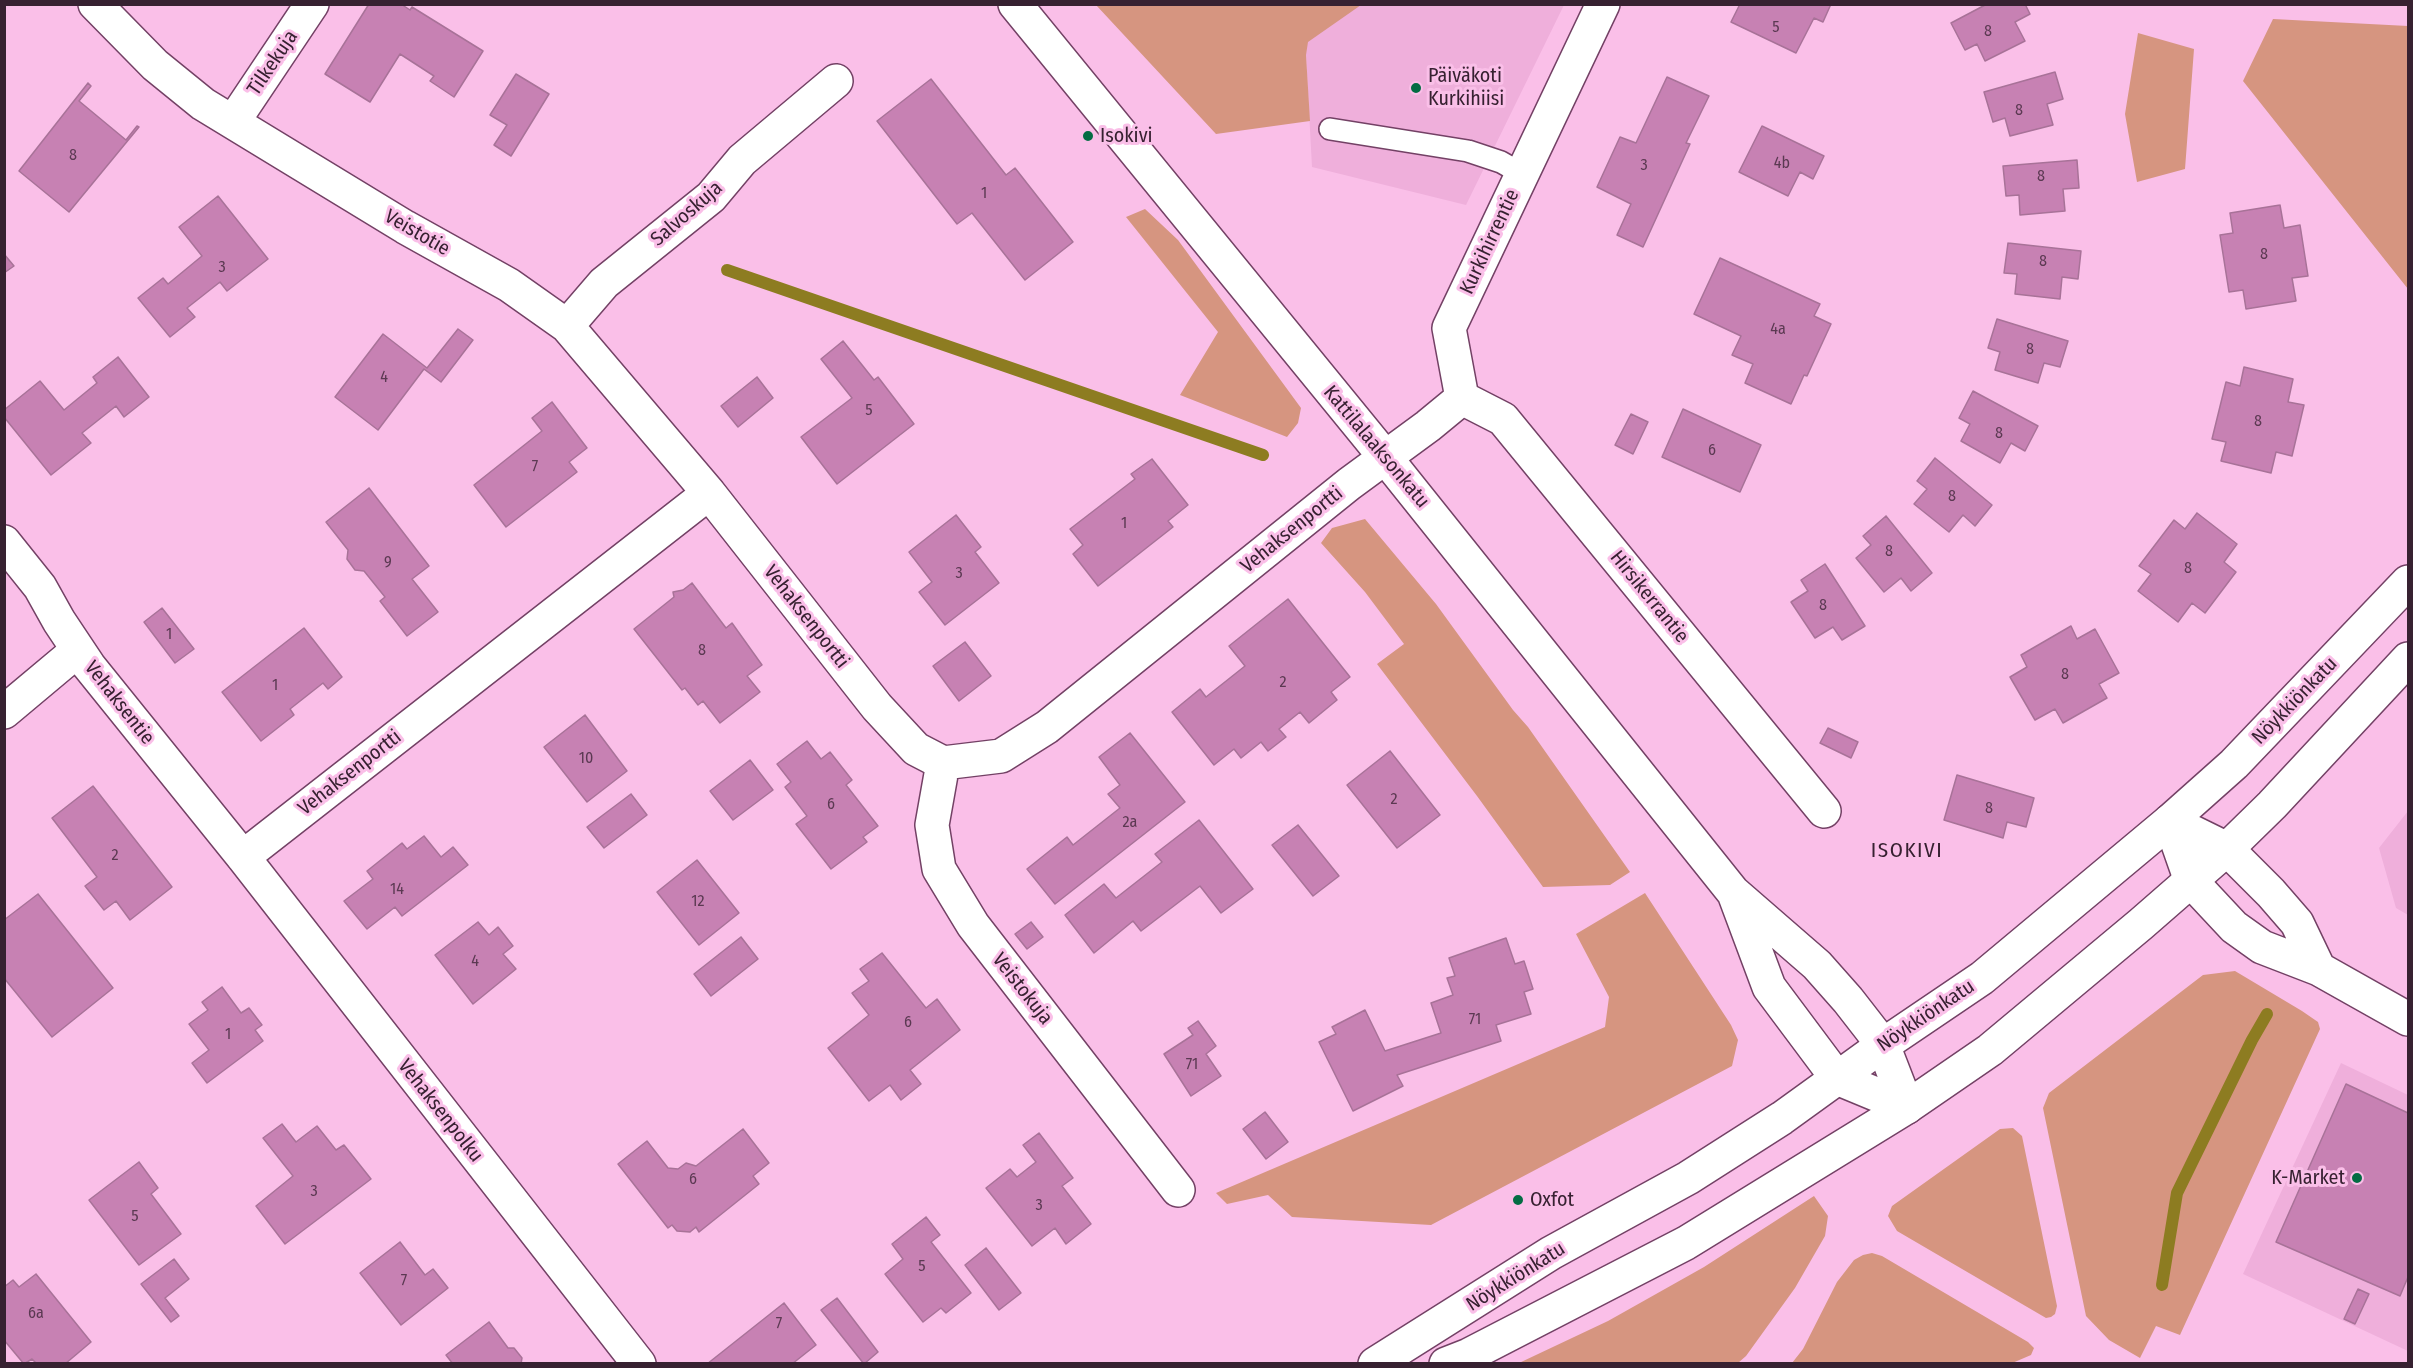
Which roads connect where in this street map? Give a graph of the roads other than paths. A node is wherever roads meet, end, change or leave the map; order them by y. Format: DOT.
graph roads {
  1 [pos="95,4"];
  2 [pos="312,4"];
  3 [pos="1015,4"];
  4 [pos="1603,4"];
  5 [pos="836,81"];
  6 [pos="233,122"];
  7 [pos="1330,129"];
  8 [pos="1522,174"];
  9 [pos="567,326"];
  10 [pos="1462,398"];
  11 [pos="1385,457"];
  12 [pos="709,493"];
  13 [pos="4,542"];
  14 [pos="2409,582"];
  15 [pos="78,650"];
  16 [pos="2409,659"];
  17 [pos="4,712"];
  18 [pos="943,763"];
  19 [pos="1824,811"];
  20 [pos="2170,821"];
  21 [pos="2227,849"];
  22 [pos="243,857"];
  23 [pos="2191,881"];
  24 [pos="1733,892"];
  25 [pos="2319,969"];
  26 [pos="2409,1019"];
  27 [pos="1883,1045"];
  28 [pos="1837,1078"];
  29 [pos="1907,1107"];
  30 [pos="1179,1190"];
  31 [pos="639,1364"];
  32 [pos="1375,1364"];
  33 [pos="1446,1364"];
  1 -- 6 [label="street, Veistotie"];
  2 -- 6 [label="street, Tilkekuja"];
  3 -- 11 [label="street, Kattilalaaksonkatu"];
  4 -- 8 [label="street, Kurkihirrentie"];
  5 -- 9 [label="street, Salvoskuja"];
  6 -- 9 [label="street, Veistotie"];
  7 -- 8 [label="lane"];
  8 -- 10 [label="street, Kurkihirrentie"];
  9 -- 12 [label="street, Veistotie"];
  10 -- 11 [label="street"];
  10 -- 19 [label="street, Hirsikerrantie"];
  11 -- 18 [label="street, Vehaksenportti"];
  11 -- 24 [label="street, Kattilalaaksonkatu"];
  12 -- 18 [label="street, Vehaksenportti"];
  12 -- 22 [label="street, Vehaksenportti"];
  13 -- 15 [label="street, Vehaksentie"];
  14 -- 20 [label="street, Nöykkiönkatu"];
  15 -- 17 [label="street"];
  15 -- 22 [label="street, Vehaksentie"];
  16 -- 21 [label="street"];
  18 -- 30 [label="street, Veistokuja"];
  20 -- 21 [label="street"];
  20 -- 23 [label="street"];
  20 -- 27 [label="street, Nöykkiönkatu"];
  21 -- 23 [label="street"];
  21 -- 25 [label="street"];
  22 -- 31 [label="street, Vehaksenpolku"];
  23 -- 25 [label="street"];
  23 -- 29 [label="street"];
  24 -- 27 [label="street, Kattilalaaksonkatu"];
  24 -- 28 [label="street, Kattilalaaksonkatu"];
  25 -- 26 [label="street"];
  27 -- 28 [label="street, Nöykkiönkatu"];
  27 -- 29 [label="street, Kattilalaaksonkatu"];
  28 -- 29 [label="street"];
  28 -- 32 [label="street, Nöykkiönkatu"];
  29 -- 33 [label="street"];
}
